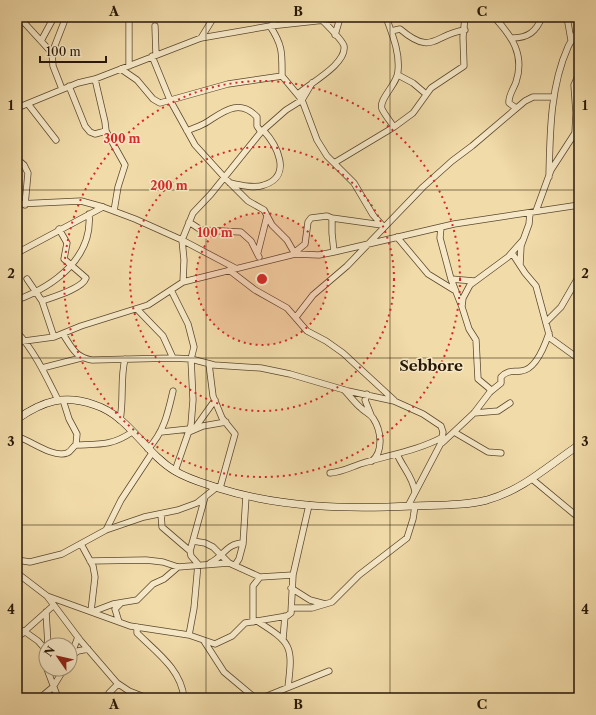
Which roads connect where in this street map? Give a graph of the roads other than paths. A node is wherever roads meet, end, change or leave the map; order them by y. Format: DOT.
graph roads {
  1 [pos="19,17"];
  2 [pos="54,17"];
  3 [pos="66,17"];
  4 [pos="129,17"];
  5 [pos="214,17"];
  6 [pos="272,17"];
  7 [pos="348,17"];
  8 [pos="353,17"];
  9 [pos="386,17"];
  10 [pos="465,17"];
  11 [pos="494,17"];
  12 [pos="542,17"];
  13 [pos="567,17"];
  14 [pos="335,18"];
  15 [pos="322,20"];
  16 [pos="155,26"];
  17 [pos="272,26"];
  18 [pos="579,29"];
  19 [pos="465,30"];
  20 [pos="390,31"];
  21 [pos="335,35"];
  22 [pos="201,38"];
  23 [pos="512,38"];
  24 [pos="571,40"];
  25 [pos="40,41"];
  26 [pos="52,53"];
  27 [pos="154,55"];
  28 [pos="129,66"];
  29 [pos="121,69"];
  30 [pos="579,74"];
  31 [pos="282,76"];
  32 [pos="398,76"];
  33 [pos="95,79"];
  34 [pos="312,83"];
  35 [pos="69,86"];
  36 [pos="62,89"];
  37 [pos="298,94"];
  38 [pos="426,94"];
  39 [pos="554,97"];
  40 [pos="170,100"];
  41 [pos="302,100"];
  42 [pos="28,104"];
  43 [pos="17,108"];
  44 [pos="516,108"];
  45 [pos="394,127"];
  46 [pos="106,131"];
  47 [pos="187,131"];
  48 [pos="262,131"];
  49 [pos="56,140"];
  50 [pos="17,159"];
  51 [pos="334,163"];
  52 [pos="549,177"];
  53 [pos="225,178"];
  54 [pos="230,183"];
  55 [pos="17,204"];
  56 [pos="25,205"];
  57 [pos="579,206"];
  58 [pos="103,207"];
  59 [pos="114,211"];
  60 [pos="533,212"];
  61 [pos="89,214"];
  62 [pos="267,216"];
  63 [pos="332,218"];
  64 [pos="189,222"];
  65 [pos="383,226"];
  66 [pos="59,229"];
  67 [pos="439,230"];
  68 [pos="397,237"];
  69 [pos="182,240"];
  70 [pos="523,240"];
  71 [pos="371,243"];
  72 [pos="18,250"];
  73 [pos="334,252"];
  74 [pos="295,253"];
  75 [pos="512,253"];
  76 [pos="259,260"];
  77 [pos="520,265"];
  78 [pos="73,266"];
  79 [pos="232,269"];
  80 [pos="579,276"];
  81 [pos="27,279"];
  82 [pos="451,279"];
  83 [pos="474,281"];
  84 [pos="183,282"];
  85 [pos="171,290"];
  86 [pos="454,290"];
  87 [pos="36,292"];
  88 [pos="17,300"];
  89 [pos="42,301"];
  90 [pos="462,307"];
  91 [pos="137,309"];
  92 [pos="296,317"];
  93 [pos="546,322"];
  94 [pos="17,332"];
  95 [pos="549,333"];
  96 [pos="63,334"];
  97 [pos="54,337"];
  98 [pos="17,342"];
  99 [pos="26,342"];
  100 [pos="82,358"];
  101 [pos="173,358"];
  102 [pos="579,359"];
  103 [pos="125,360"];
  104 [pos="190,360"];
  105 [pos="209,364"];
  106 [pos="42,368"];
  107 [pos="344,390"];
  108 [pos="173,391"];
  109 [pos="490,392"];
  110 [pos="367,394"];
  111 [pos="60,400"];
  112 [pos="215,400"];
  113 [pos="394,401"];
  114 [pos="510,403"];
  115 [pos="474,413"];
  116 [pos="370,415"];
  117 [pos="17,419"];
  118 [pos="120,420"];
  119 [pos="226,422"];
  120 [pos="191,430"];
  121 [pos="132,432"];
  122 [pos="161,432"];
  123 [pos="454,432"];
  124 [pos="443,437"];
  125 [pos="17,438"];
  126 [pos="442,443"];
  127 [pos="76,445"];
  128 [pos="579,445"];
  129 [pos="150,451"];
  130 [pos="501,453"];
  131 [pos="397,454"];
  132 [pos="371,461"];
  133 [pos="175,471"];
  134 [pos="330,473"];
  135 [pos="532,479"];
  136 [pos="218,488"];
  137 [pos="415,493"];
  138 [pos="246,496"];
  139 [pos="205,497"];
  140 [pos="309,505"];
  141 [pos="411,506"];
  142 [pos="161,514"];
  143 [pos="579,518"];
  144 [pos="106,530"];
  145 [pos="192,541"];
  146 [pos="243,543"];
  147 [pos="81,544"];
  148 [pos="190,551"];
  149 [pos="221,554"];
  150 [pos="239,559"];
  151 [pos="17,560"];
  152 [pos="90,561"];
  153 [pos="229,563"];
  154 [pos="198,564"];
  155 [pos="209,564"];
  156 [pos="235,565"];
  157 [pos="178,567"];
  158 [pos="242,568"];
  159 [pos="17,573"];
  160 [pos="293,575"];
  161 [pos="260,577"];
  162 [pos="291,588"];
  163 [pos="47,596"];
  164 [pos="125,601"];
  165 [pos="325,604"];
  166 [pos="54,605"];
  167 [pos="292,608"];
  168 [pos="46,612"];
  169 [pos="91,612"];
  170 [pos="286,616"];
  171 [pos="255,621"];
  172 [pos="119,622"];
  173 [pos="17,627"];
  174 [pos="137,627"];
  175 [pos="23,632"];
  176 [pos="189,635"];
  177 [pos="48,637"];
  178 [pos="78,637"];
  179 [pos="17,638"];
  180 [pos="283,639"];
  181 [pos="204,640"];
  182 [pos="38,641"];
  183 [pos="88,650"];
  184 [pos="78,652"];
  185 [pos="329,671"];
  186 [pos="50,677"];
  187 [pos="59,677"];
  188 [pos="118,684"];
  189 [pos="53,687"];
  190 [pos="288,687"];
  191 [pos="40,698"];
  192 [pos="58,698"];
  193 [pos="107,698"];
  194 [pos="147,698"];
  195 [pos="184,698"];
  196 [pos="255,698"];
  197 [pos="262,698"];
  1 -- 25 [label="street"];
  2 -- 25 [label="street"];
  3 -- 26 [label="street"];
  4 -- 28 [label="street"];
  5 -- 22 [label="street"];
  6 -- 17 [label="street"];
  7 -- 8 [label="street"];
  7 -- 14 [label="street"];
  9 -- 20 [label="street"];
  10 -- 19 [label="street"];
  11 -- 23 [label="street"];
  12 -- 23 [label="street"];
  13 -- 24 [label="street"];
  14 -- 15 [label="street"];
  14 -- 21 [label="street"];
  15 -- 17 [label="street"];
  15 -- 21 [label="street"];
  16 -- 27 [label="street"];
  17 -- 22 [label="street"];
  17 -- 31 [label="street"];
  18 -- 24 [label="street"];
  19 -- 20 [label="street"];
  19 -- 38 [label="street"];
  20 -- 32 [label="street"];
  21 -- 34 [label="street"];
  22 -- 27 [label="street"];
  23 -- 44 [label="street"];
  24 -- 39 [label="street"];
  25 -- 26 [label="street"];
  26 -- 36 [label="street"];
  27 -- 28 [label="street"];
  27 -- 40 [label="street"];
  28 -- 29 [label="street"];
  29 -- 33 [label="street"];
  29 -- 40 [label="street"];
  30 -- 52 [label="street"];
  31 -- 37 [label="street"];
  31 -- 40 [label="street"];
  32 -- 38 [label="street"];
  32 -- 45 [label="street"];
  33 -- 35 [label="street"];
  33 -- 46 [label="street"];
  34 -- 37 [label="street"];
  34 -- 41 [label="street"];
  35 -- 36 [label="street"];
  35 -- 46 [label="street"];
  36 -- 42 [label="street"];
  37 -- 41 [label="street"];
  38 -- 45 [label="street"];
  39 -- 44 [label="street"];
  39 -- 52 [label="street"];
  40 -- 47 [label="street"];
  41 -- 48 [label="street"];
  41 -- 51 [label="street"];
  42 -- 43 [label="street"];
  42 -- 49 [label="street"];
  44 -- 65 [label="street"];
  45 -- 51 [label="street"];
  46 -- 59 [label="street"];
  47 -- 48 [label="street"];
  47 -- 53 [label="street"];
  48 -- 53 [label="street"];
  48 -- 54 [label="street"];
  50 -- 56 [label="street"];
  51 -- 65 [label="street"];
  52 -- 60 [label="street"];
  53 -- 54 [label="street"];
  53 -- 64 [label="street"];
  54 -- 62 [label="street"];
  55 -- 56 [label="street"];
  56 -- 58 [label="street"];
  57 -- 60 [label="street"];
  58 -- 59 [label="street"];
  58 -- 61 [label="street"];
  59 -- 69 [label="street"];
  60 -- 67 [label="street"];
  60 -- 70 [label="street"];
  61 -- 66 [label="street"];
  61 -- 78 [label="street"];
  62 -- 74 [label="street"];
  62 -- 76 [label="street"];
  63 -- 65 [label="street"];
  63 -- 73 [label="street"];
  63 -- 74 [label="street"];
  64 -- 69 [label="street"];
  64 -- 76 [label="street"];
  65 -- 71 [label="street"];
  66 -- 72 [label="street"];
  66 -- 78 [label="street"];
  67 -- 68 [label="street"];
  67 -- 82 [label="street"];
  68 -- 71 [label="street"];
  68 -- 86 [label="street"];
  69 -- 79 [label="street"];
  69 -- 84 [label="street"];
  70 -- 75 [label="street"];
  70 -- 77 [label="street"];
  71 -- 73 [label="street"];
  71 -- 92 [label="street"];
  73 -- 74 [label="street"];
  74 -- 76 [label="street"];
  75 -- 77 [label="street"];
  75 -- 83 [label="street"];
  76 -- 79 [label="street"];
  77 -- 93 [label="street"];
  78 -- 87 [label="street"];
  78 -- 89 [label="street"];
  79 -- 84 [label="street"];
  79 -- 92 [label="street"];
  80 -- 93 [label="street"];
  81 -- 87 [label="street"];
  82 -- 83 [label="street"];
  82 -- 86 [label="street"];
  83 -- 90 [label="street"];
  84 -- 85 [label="street"];
  85 -- 91 [label="street"];
  85 -- 104 [label="street"];
  86 -- 90 [label="street"];
  87 -- 88 [label="street"];
  87 -- 89 [label="street"];
  89 -- 97 [label="street"];
  90 -- 109 [label="street"];
  91 -- 96 [label="street"];
  91 -- 101 [label="street"];
  92 -- 113 [label="street"];
  93 -- 95 [label="street"];
  94 -- 99 [label="street"];
  95 -- 102 [label="street"];
  95 -- 109 [label="street"];
  96 -- 97 [label="street"];
  96 -- 100 [label="street"];
  97 -- 99 [label="street"];
  98 -- 99 [label="street"];
  99 -- 106 [label="street"];
  100 -- 103 [label="street"];
  100 -- 106 [label="street"];
  101 -- 103 [label="street"];
  101 -- 104 [label="street"];
  103 -- 118 [label="street"];
  104 -- 105 [label="street"];
  104 -- 120 [label="street"];
  105 -- 107 [label="street"];
  105 -- 112 [label="street"];
  106 -- 111 [label="street"];
  107 -- 110 [label="street"];
  107 -- 116 [label="street"];
  108 -- 122 [label="street"];
  109 -- 115 [label="street"];
  110 -- 113 [label="street"];
  110 -- 116 [label="street"];
  111 -- 117 [label="main road"];
  111 -- 118 [label="main road"];
  111 -- 127 [label="street"];
  112 -- 119 [label="street"];
  112 -- 120 [label="street"];
  113 -- 124 [label="street"];
  114 -- 115 [label="street"];
  115 -- 123 [label="street"];
  116 -- 132 [label="street"];
  118 -- 121 [label="main road"];
  119 -- 120 [label="street"];
  119 -- 136 [label="street"];
  120 -- 122 [label="street"];
  120 -- 133 [label="street"];
  121 -- 127 [label="street"];
  121 -- 129 [label="main road"];
  122 -- 129 [label="street"];
  123 -- 126 [label="street"];
  123 -- 130 [label="street"];
  124 -- 126 [label="street"];
  124 -- 131 [label="street"];
  125 -- 127 [label="street"];
  126 -- 137 [label="street"];
  128 -- 135 [label="main road"];
  129 -- 133 [label="main road"];
  129 -- 144 [label="street"];
  131 -- 132 [label="street"];
  131 -- 137 [label="street"];
  132 -- 134 [label="street"];
  133 -- 136 [label="main road"];
  135 -- 141 [label="main road"];
  135 -- 143 [label="street"];
  136 -- 138 [label="main road"];
  136 -- 139 [label="street"];
  137 -- 141 [label="street"];
  138 -- 140 [label="main road"];
  138 -- 146 [label="street"];
  139 -- 142 [label="street"];
  139 -- 145 [label="street"];
  140 -- 141 [label="main road"];
  140 -- 160 [label="street"];
  141 -- 165 [label="street"];
  142 -- 144 [label="street"];
  142 -- 148 [label="street"];
  144 -- 147 [label="street"];
  145 -- 148 [label="street"];
  145 -- 149 [label="street"];
  146 -- 149 [label="street"];
  146 -- 150 [label="street"];
  147 -- 151 [label="street"];
  147 -- 152 [label="street"];
  148 -- 154 [label="street"];
  149 -- 153 [label="street"];
  149 -- 155 [label="street"];
  150 -- 156 [label="street"];
  150 -- 158 [label="street"];
  152 -- 157 [label="street"];
  152 -- 169 [label="street"];
  153 -- 155 [label="street"];
  153 -- 156 [label="street"];
  154 -- 155 [label="street"];
  154 -- 157 [label="street"];
  154 -- 176 [label="street"];
  156 -- 158 [label="street"];
  157 -- 164 [label="street"];
  158 -- 161 [label="street"];
  159 -- 163 [label="street"];
  160 -- 161 [label="street"];
  160 -- 162 [label="street"];
  161 -- 171 [label="street"];
  162 -- 165 [label="street"];
  162 -- 167 [label="street"];
  163 -- 166 [label="street"];
  163 -- 169 [label="street"];
  164 -- 169 [label="street"];
  164 -- 172 [label="street"];
  165 -- 167 [label="street"];
  166 -- 168 [label="street"];
  166 -- 178 [label="street"];
  167 -- 170 [label="street"];
  168 -- 175 [label="street"];
  168 -- 177 [label="street"];
  169 -- 172 [label="street"];
  170 -- 171 [label="street"];
  170 -- 180 [label="street"];
  171 -- 180 [label="street"];
  171 -- 181 [label="street"];
  172 -- 174 [label="street"];
  173 -- 175 [label="street"];
  174 -- 176 [label="street"];
  174 -- 195 [label="street"];
  175 -- 179 [label="street"];
  175 -- 182 [label="street"];
  176 -- 181 [label="street"];
  178 -- 183 [label="street"];
  180 -- 190 [label="street"];
  181 -- 196 [label="street"];
  183 -- 184 [label="street"];
  183 -- 188 [label="street"];
  185 -- 190 [label="street"];
  186 -- 189 [label="street"];
  187 -- 189 [label="street"];
  188 -- 193 [label="street"];
  188 -- 194 [label="street"];
  189 -- 191 [label="street"];
  189 -- 192 [label="street"];
  190 -- 197 [label="street"];
}
